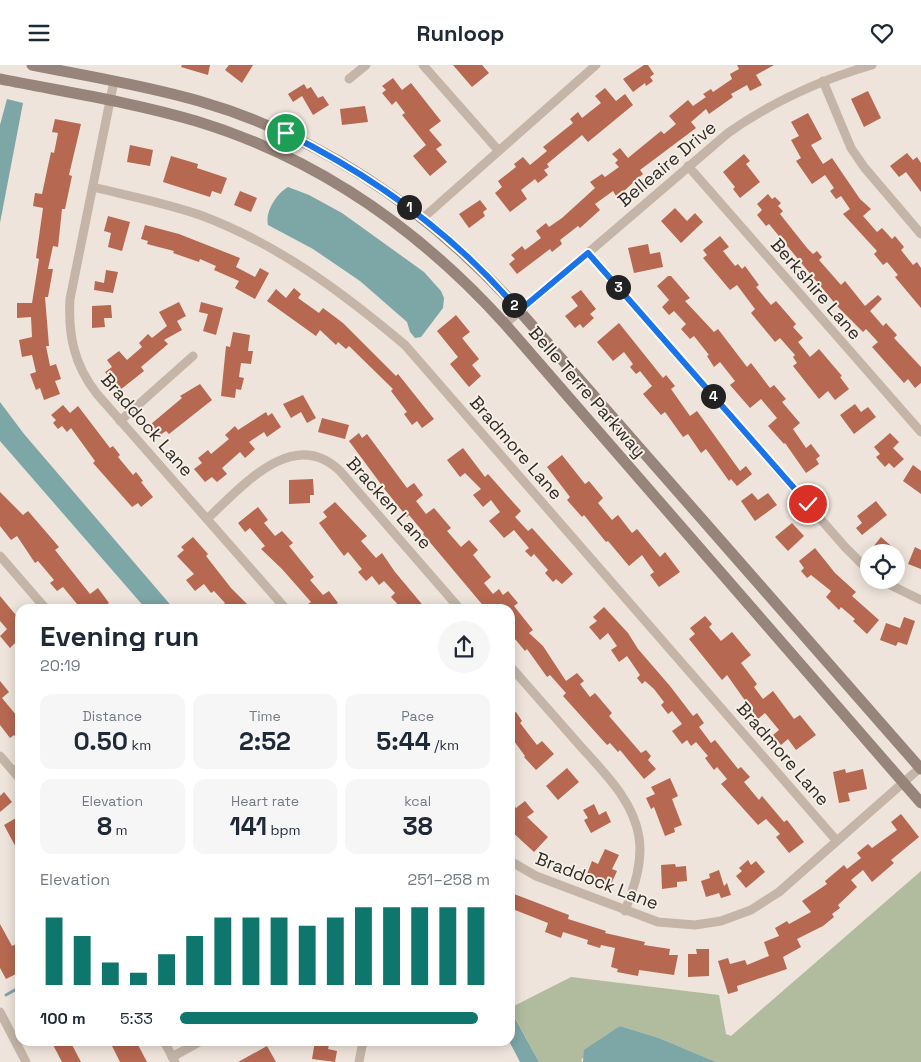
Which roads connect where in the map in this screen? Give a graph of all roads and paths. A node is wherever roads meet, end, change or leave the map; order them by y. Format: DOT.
graph roads {
  1 [pos="32,65"];
  2 [pos="366,65"];
  3 [pos="423,65"];
  4 [pos="596,65"];
  5 [pos="872,65"];
  6 [pos="0,79"];
  7 [pos="349,79"];
  8 [pos="114,81"];
  9 [pos="823,81"];
  10 [pos="110,101"];
  11 [pos="498,150"];
  12 [pos="688,166"];
  13 [pos="93,187"];
  14 [pos="423,218"];
  15 [pos="921,234"];
  16 [pos="588,253"];
  17 [pos="519,311"];
  18 [pos="505,324"];
  19 [pos="194,356"];
  20 [pos="120,421"];
  21 [pos="921,432"];
  22 [pos="207,519"];
  23 [pos="0,556"];
  24 [pos="860,562"];
  25 [pos="898,589"];
  26 [pos="921,600"];
  27 [pos="42,604"];
  28 [pos="282,604"];
  29 [pos="456,604"];
  30 [pos="515,672"];
  31 [pos="0,756"];
  32 [pos="920,769"];
  33 [pos="15,773"];
  34 [pos="903,783"];
  35 [pos="921,803"];
  36 [pos="836,840"];
  37 [pos="515,864"];
  38 [pos="625,911"];
  39 [pos="0,1012"];
  40 [pos="15,1041"];
  41 [pos="18,1046"];
  42 [pos="166,1046"];
  43 [pos="193,1046"];
  44 [pos="362,1046"];
  45 [pos="173,1059"];
  46 [pos="26,1062"];
  47 [pos="359,1062"];
  1 -- 8 [label="main road, Belle Terre Parkway"];
  2 -- 7 [label="street"];
  3 -- 11 [label="street"];
  4 -- 11 [label="street"];
  5 -- 9 [label="street, Belleaire Drive"];
  6 -- 10 [label="main road, Belle Terre Parkway"];
  8 -- 10 [label="street, Braddock Lane"];
  8 -- 14 [label="main road, Belle Terre Parkway"];
  9 -- 12 [label="street, Belleaire Drive"];
  9 -- 15 [label="street"];
  10 -- 13 [label="street, Braddock Lane"];
  10 -- 18 [label="main road, Belle Terre Parkway"];
  11 -- 14 [label="street"];
  12 -- 16 [label="street, Belleaire Drive"];
  12 -- 21 [label="street, Berkshire Lane"];
  13 -- 20 [label="street, Braddock Lane"];
  13 -- 36 [label="street, Bradmore Lane"];
  14 -- 17 [label="main road, Belle Terre Parkway"];
  16 -- 17 [label="street, Belleaire Drive"];
  16 -- 24 [label="street"];
  17 -- 18 [label="street, Belleaire Drive"];
  17 -- 32 [label="main road, Belle Terre Parkway"];
  18 -- 34 [label="main road, Belle Terre Parkway"];
  19 -- 20 [label="street"];
  20 -- 22 [label="street, Braddock Lane"];
  22 -- 28 [label="street, Braddock Lane"];
  22 -- 29 [label="street, Bracken Lane"];
  23 -- 27 [label="street"];
  25 -- 26 [label="street"];
  30 -- 38 [label="street"];
  31 -- 33 [label="street"];
  32 -- 34 [label="street, Braddock Lane"];
  34 -- 35 [label="main road, Belle Terre Parkway"];
  34 -- 36 [label="street, Braddock Lane"];
  36 -- 38 [label="street, Braddock Lane"];
  37 -- 38 [label="street, Braddock Lane"];
  39 -- 40 [label="street"];
  41 -- 46 [label="street"];
  42 -- 45 [label="street"];
  43 -- 45 [label="street"];
  44 -- 47 [label="street"];
}
